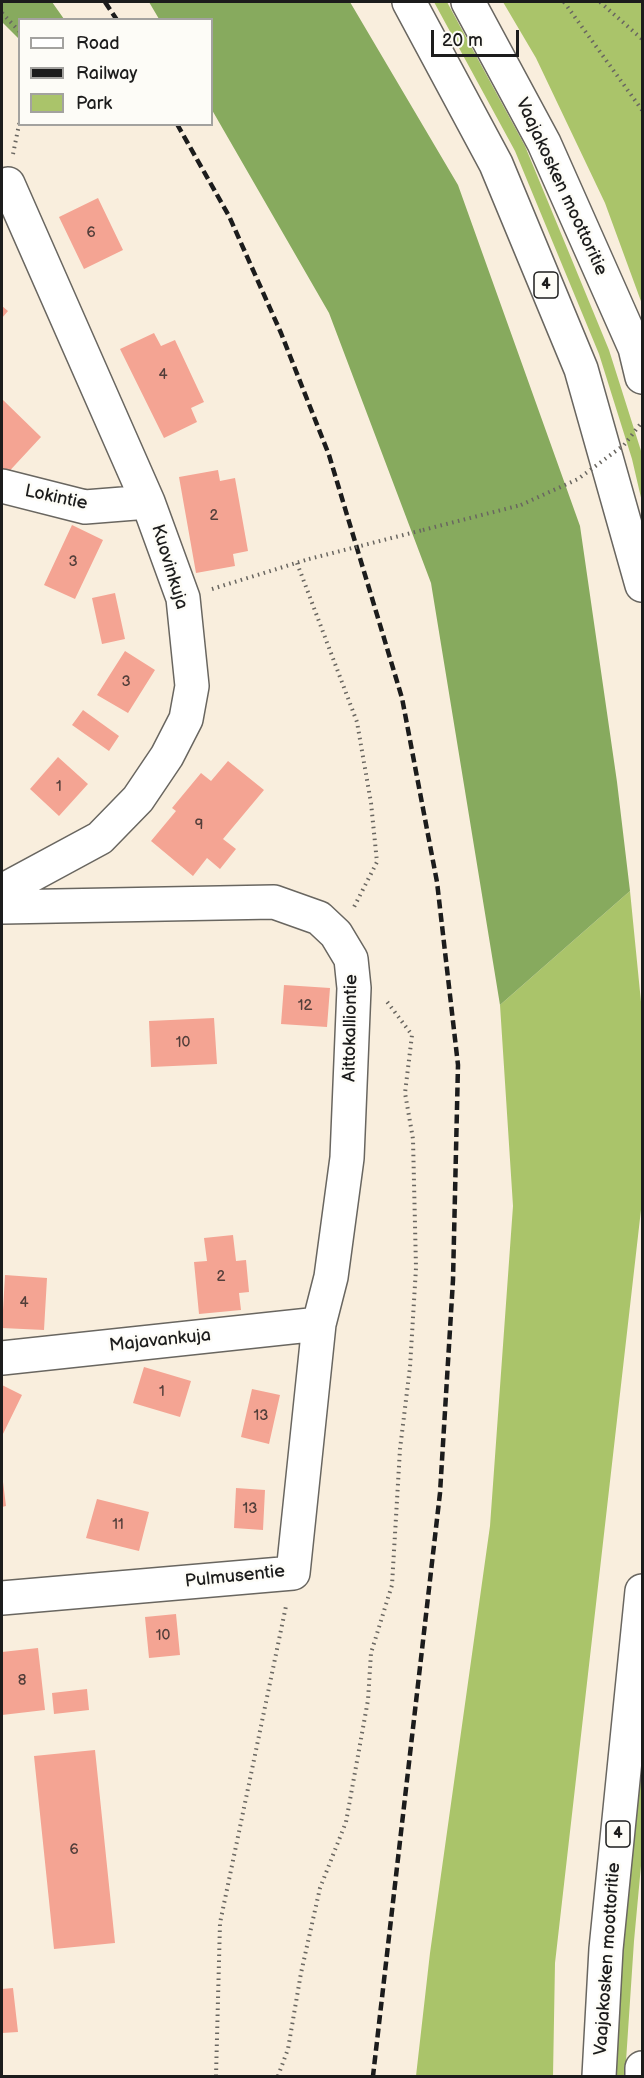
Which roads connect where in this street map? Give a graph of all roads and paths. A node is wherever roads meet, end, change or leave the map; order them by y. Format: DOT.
graph roads {
  1 [pos="409,2"];
  2 [pos="468,2"];
  3 [pos="564,2"];
  4 [pos="600,2"];
  5 [pos="610,2"];
  6 [pos="607,7"];
  7 [pos="2,13"];
  8 [pos="18,30"];
  9 [pos="642,39"];
  10 [pos="642,110"];
  11 [pos="8,184"];
  12 [pos="642,377"];
  13 [pos="642,422"];
  14 [pos="2,486"];
  15 [pos="148,502"];
  16 [pos="297,563"];
  17 [pos="642,585"];
  18 [pos="183,598"];
  19 [pos="2,891"];
  20 [pos="2,907"];
  21 [pos="336,934"];
  22 [pos="353,976"];
  23 [pos="319,1324"];
  24 [pos="2,1358"];
  25 [pos="293,1573"];
  26 [pos="642,1591"];
  27 [pos="2,1598"];
  28 [pos="642,2068"];
  29 [pos="216,2076"];
  30 [pos="278,2076"];
  31 [pos="599,2076"];
  32 [pos="642,2076"];
  1 -- 17 [label="main road, 4"];
  2 -- 12 [label="main road, Vaajakosken moottoritie"];
  3 -- 10 [label="path"];
  4 -- 6 [label="path"];
  5 -- 6 [label="path"];
  6 -- 9 [label="path"];
  7 -- 8 [label="path"];
  11 -- 15 [label="main road, Kuovinkuja"];
  13 -- 16 [label="path, bridge"];
  14 -- 15 [label="main road, Lokintie"];
  15 -- 18 [label="main road, Kuovinkuja"];
  16 -- 18 [label="path"];
  16 -- 21 [label="path"];
  18 -- 19 [label="main road, Kuovinkuja"];
  20 -- 21 [label="main road, Aittokalliontie"];
  21 -- 22 [label="main road, Aittokalliontie"];
  22 -- 23 [label="main road, Aittokalliontie"];
  22 -- 30 [label="path"];
  23 -- 24 [label="main road, Majavankuja"];
  23 -- 25 [label="main road, Pulmusentie"];
  25 -- 27 [label="main road, Pulmusentie"];
  25 -- 29 [label="path"];
  26 -- 31 [label="main road, Vaajakosken moottoritie / 4"];
  28 -- 32 [label="main road"];
}
